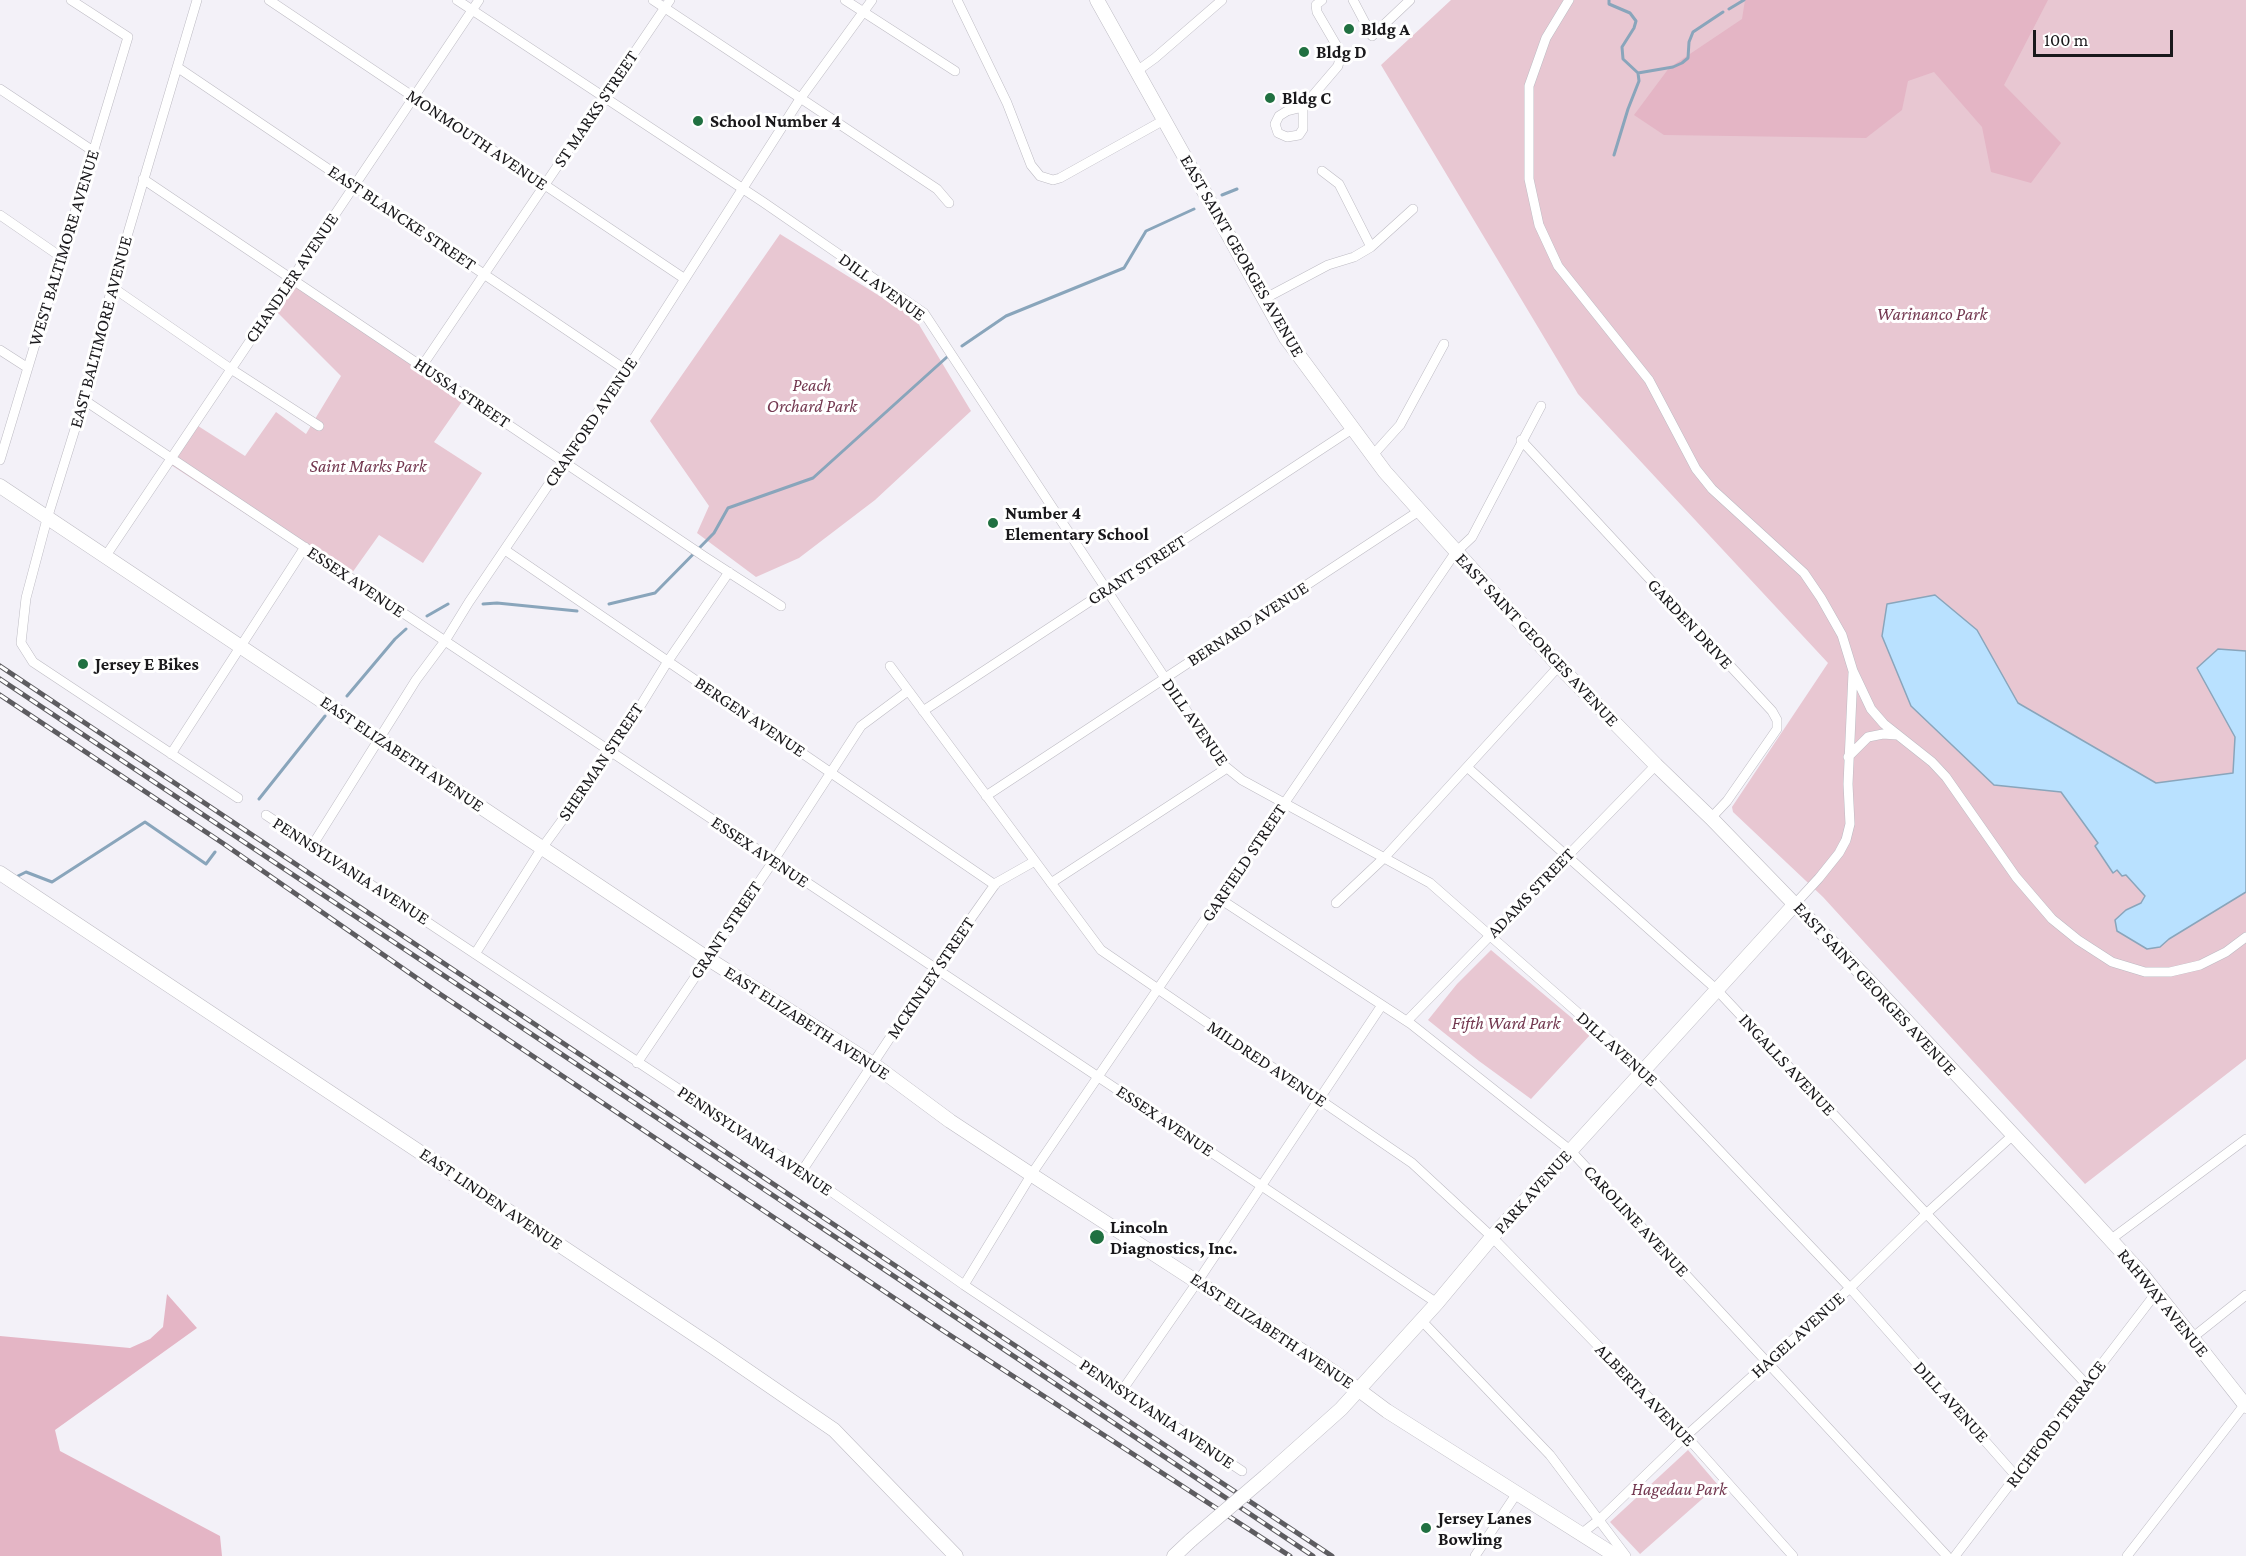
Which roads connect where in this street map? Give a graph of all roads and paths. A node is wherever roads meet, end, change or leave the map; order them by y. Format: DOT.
graph roads {
  1 [pos="70,0"];
  2 [pos="197,0"];
  3 [pos="269,0"];
  4 [pos="458,0"];
  5 [pos="479,0"];
  6 [pos="653,0"];
  7 [pos="845,0"];
  8 [pos="872,0"];
  9 [pos="957,0"];
  10 [pos="1097,0"];
  11 [pos="1222,0"];
  12 [pos="1322,0"];
  13 [pos="1410,0"];
  14 [pos="1569,0"];
  15 [pos="1355,1"];
  16 [pos="667,4"];
  17 [pos="472,10"];
  18 [pos="863,12"];
  19 [pos="177,67"];
  20 [pos="955,71"];
  21 [pos="1137,71"];
  22 [pos="0,89"];
  23 [pos="414,97"];
  24 [pos="604,97"];
  25 [pos="800,99"];
  26 [pos="1303,107"];
  27 [pos="1164,120"];
  28 [pos="93,151"];
  29 [pos="1322,171"];
  30 [pos="143,179"];
  31 [pos="545,185"];
  32 [pos="354,186"];
  33 [pos="742,189"];
  34 [pos="949,203"];
  35 [pos="1413,209"];
  36 [pos="0,215"];
  37 [pos="1371,247"];
  38 [pos="62,257"];
  39 [pos="485,274"];
  40 [pos="291,279"];
  41 [pos="685,279"];
  42 [pos="112,287"];
  43 [pos="1264,299"];
  44 [pos="1444,344"];
  45 [pos="0,350"];
  46 [pos="422,366"];
  47 [pos="28,368"];
  48 [pos="231,369"];
  49 [pos="626,370"];
  50 [pos="84,400"];
  51 [pos="1541,406"];
  52 [pos="319,426"];
  53 [pos="1352,429"];
  54 [pos="1521,440"];
  55 [pos="1372,456"];
  56 [pos="171,458"];
  57 [pos="0,460"];
  58 [pos="564,461"];
  59 [pos="0,486"];
  60 [pos="1419,512"];
  61 [pos="46,519"];
  62 [pos="305,547"];
  63 [pos="504,550"];
  64 [pos="1455,553"];
  65 [pos="105,557"];
  66 [pos="729,572"];
  67 [pos="1106,590"];
  68 [pos="782,606"];
  69 [pos="445,641"];
  70 [pos="241,646"];
  71 [pos="668,661"];
  72 [pos="890,666"];
  73 [pos="1559,666"];
  74 [pos="1853,671"];
  75 [pos="1165,679"];
  76 [pos="908,690"];
  77 [pos="923,711"];
  78 [pos="1897,735"];
  79 [pos="378,738"];
  80 [pos="612,752"];
  81 [pos="171,754"];
  82 [pos="1848,757"];
  83 [pos="1656,765"];
  84 [pos="1467,767"];
  85 [pos="1227,768"];
  86 [pos="830,772"];
  87 [pos="986,796"];
  88 [pos="238,798"];
  89 [pos="1285,803"];
  90 [pos="266,815"];
  91 [pos="1711,818"];
  92 [pos="312,846"];
  93 [pos="542,848"];
  94 [pos="1567,856"];
  95 [pos="1385,858"];
  96 [pos="774,860"];
  97 [pos="1035,861"];
  98 [pos="0,873"];
  99 [pos="1051,883"];
  100 [pos="995,885"];
  101 [pos="1220,899"];
  102 [pos="1336,903"];
  103 [pos="1795,904"];
  104 [pos="1491,935"];
  105 [pos="2246,937"];
  106 [pos="475,954"];
  107 [pos="707,958"];
  108 [pos="936,968"];
  109 [pos="1716,989"];
  110 [pos="1158,990"];
  111 [pos="1382,1005"];
  112 [pos="1407,1021"];
  113 [pos="637,1063"];
  114 [pos="873,1064"];
  115 [pos="1643,1070"];
  116 [pos="1098,1077"];
  117 [pos="1318,1099"];
  118 [pos="2013,1135"];
  119 [pos="2246,1139"];
  120 [pos="1570,1150"];
  121 [pos="801,1171"];
  122 [pos="1032,1175"];
  123 [pos="1262,1186"];
  124 [pos="2077,1203"];
  125 [pos="1927,1213"];
  126 [pos="1492,1237"];
  127 [pos="2110,1240"];
  128 [pos="1198,1281"];
  129 [pos="964,1285"];
  130 [pos="1850,1288"];
  131 [pos="2156,1293"];
  132 [pos="2246,1295"];
  133 [pos="1437,1303"];
  134 [pos="1421,1320"];
  135 [pos="2192,1338"];
  136 [pos="1767,1363"];
  137 [pos="2086,1384"];
  138 [pos="1358,1389"];
  139 [pos="1121,1392"];
  140 [pos="2245,1405"];
  141 [pos="1686,1436"];
  142 [pos="1242,1471"];
  143 [pos="2016,1476"];
  144 [pos="1517,1493"];
  145 [pos="1599,1519"];
  146 [pos="1581,1534"];
  147 [pos="956,1556"];
  148 [pos="1174,1556"];
  149 [pos="1475,1556"];
  150 [pos="1616,1556"];
  151 [pos="1626,1556"];
  152 [pos="1793,1556"];
  153 [pos="1947,1556"];
  154 [pos="1955,1556"];
  155 [pos="2127,1556"];
  1 -- 28 [label="street, WEST BALTIMORE AVENUE"];
  2 -- 19 [label="street, EAST BALTIMORE AVENUE"];
  3 -- 23 [label="street, MONMOUTH AVENUE"];
  4 -- 17 [label="street, DILL AVENUE"];
  5 -- 17 [label="street, CHANDLER AVENUE"];
  6 -- 16 [label="street"];
  7 -- 18 [label="street"];
  8 -- 18 [label="street, CRANFORD AVENUE"];
  9 -- 27 [label="street"];
  10 -- 21 [label="street, EAST SAINT GEORGES AVENUE"];
  11 -- 21 [label="street"];
  12 -- 26 [label="street"];
  13 -- 15 [label="street"];
  14 -- 74 [label="street"];
  16 -- 24 [label="street, ST MARKS STREET"];
  16 -- 25 [label="street"];
  17 -- 23 [label="street, CHANDLER AVENUE"];
  17 -- 24 [label="street, DILL AVENUE"];
  18 -- 20 [label="street"];
  18 -- 25 [label="street, CRANFORD AVENUE"];
  19 -- 30 [label="street, EAST BALTIMORE AVENUE"];
  19 -- 32 [label="street, EAST BLANCKE STREET"];
  21 -- 27 [label="street, EAST SAINT GEORGES AVENUE"];
  22 -- 28 [label="street"];
  23 -- 31 [label="street, MONMOUTH AVENUE"];
  23 -- 32 [label="street, CHANDLER AVENUE"];
  24 -- 31 [label="street, ST MARKS STREET"];
  24 -- 33 [label="street, DILL AVENUE"];
  25 -- 33 [label="street, CRANFORD AVENUE"];
  25 -- 34 [label="street"];
  27 -- 43 [label="street, EAST SAINT GEORGES AVENUE"];
  28 -- 38 [label="street, WEST BALTIMORE AVENUE"];
  29 -- 37 [label="street"];
  30 -- 40 [label="street, HUSSA STREET"];
  30 -- 42 [label="street, EAST BALTIMORE AVENUE"];
  31 -- 39 [label="street, ST MARKS STREET"];
  31 -- 41 [label="street, MONMOUTH AVENUE"];
  32 -- 39 [label="street, EAST BLANCKE STREET"];
  32 -- 40 [label="street, CHANDLER AVENUE"];
  33 -- 41 [label="street, CRANFORD AVENUE"];
  33 -- 67 [label="street, DILL AVENUE"];
  35 -- 37 [label="street"];
  36 -- 38 [label="street"];
  37 -- 43 [label="street"];
  38 -- 47 [label="street, WEST BALTIMORE AVENUE"];
  39 -- 46 [label="street, ST MARKS STREET"];
  39 -- 49 [label="street, EAST BLANCKE STREET"];
  40 -- 46 [label="street, HUSSA STREET"];
  40 -- 48 [label="street, CHANDLER AVENUE"];
  41 -- 49 [label="street, CRANFORD AVENUE"];
  42 -- 48 [label="street"];
  42 -- 50 [label="street, EAST BALTIMORE AVENUE"];
  43 -- 53 [label="street, EAST SAINT GEORGES AVENUE"];
  44 -- 55 [label="street"];
  45 -- 47 [label="street"];
  46 -- 58 [label="street, HUSSA STREET"];
  47 -- 57 [label="street, WEST BALTIMORE AVENUE"];
  48 -- 52 [label="street"];
  48 -- 56 [label="street, CHANDLER AVENUE"];
  49 -- 58 [label="street, CRANFORD AVENUE"];
  50 -- 56 [label="street, ESSEX AVENUE"];
  50 -- 61 [label="street, EAST BALTIMORE AVENUE"];
  51 -- 54 [label="street, GARFIELD STREET"];
  53 -- 55 [label="street, EAST SAINT GEORGES AVENUE"];
  53 -- 67 [label="street, GRANT STREET"];
  54 -- 64 [label="street, GARFIELD STREET"];
  54 -- 91 [label="street, GARDEN DRIVE"];
  55 -- 60 [label="street, EAST SAINT GEORGES AVENUE"];
  56 -- 62 [label="street, ESSEX AVENUE"];
  56 -- 65 [label="street, CHANDLER AVENUE"];
  58 -- 63 [label="street, CRANFORD AVENUE"];
  58 -- 66 [label="street, HUSSA STREET"];
  59 -- 61 [label="street, EAST ELIZABETH AVENUE"];
  60 -- 64 [label="street, EAST SAINT GEORGES AVENUE"];
  60 -- 75 [label="street, BERNARD AVENUE"];
  61 -- 65 [label="street, EAST ELIZABETH AVENUE"];
  61 -- 81 [label="street, EAST BALTIMORE AVENUE"];
  62 -- 69 [label="street, ESSEX AVENUE"];
  62 -- 70 [label="street"];
  63 -- 69 [label="street, CRANFORD AVENUE"];
  63 -- 71 [label="street, BERGEN AVENUE"];
  64 -- 73 [label="street, EAST SAINT GEORGES AVENUE"];
  64 -- 89 [label="street, GARFIELD STREET"];
  65 -- 70 [label="street, EAST ELIZABETH AVENUE"];
  66 -- 68 [label="street, HUSSA STREET"];
  66 -- 71 [label="street, SHERMAN STREET"];
  67 -- 75 [label="street, DILL AVENUE"];
  67 -- 77 [label="street, GRANT STREET"];
  69 -- 79 [label="street, CRANFORD AVENUE"];
  69 -- 80 [label="street, ESSEX AVENUE"];
  70 -- 79 [label="street, EAST ELIZABETH AVENUE"];
  70 -- 81 [label="street"];
  71 -- 80 [label="street, SHERMAN STREET"];
  71 -- 86 [label="street, BERGEN AVENUE"];
  72 -- 76 [label="street"];
  73 -- 83 [label="street, EAST SAINT GEORGES AVENUE"];
  73 -- 84 [label="street"];
  74 -- 78 [label="street"];
  74 -- 82 [label="street"];
  75 -- 85 [label="street, DILL AVENUE"];
  75 -- 87 [label="street, BERNARD AVENUE"];
  76 -- 77 [label="street"];
  76 -- 86 [label="street, GRANT STREET"];
  77 -- 87 [label="street"];
  78 -- 82 [label="street"];
  78 -- 105 [label="street"];
  79 -- 92 [label="street, CRANFORD AVENUE"];
  79 -- 93 [label="street, EAST ELIZABETH AVENUE"];
  80 -- 93 [label="street, SHERMAN STREET"];
  80 -- 96 [label="street, ESSEX AVENUE"];
  81 -- 88 [label="street"];
  82 -- 103 [label="street"];
  83 -- 91 [label="street, EAST SAINT GEORGES AVENUE"];
  83 -- 94 [label="street, ADAMS STREET"];
  84 -- 94 [label="street, INGALLS AVENUE"];
  84 -- 95 [label="street"];
  85 -- 89 [label="street, DILL AVENUE"];
  85 -- 99 [label="street"];
  86 -- 96 [label="street, GRANT STREET"];
  86 -- 100 [label="street, BERGEN AVENUE"];
  87 -- 97 [label="street"];
  89 -- 95 [label="street, DILL AVENUE"];
  89 -- 101 [label="street, GARFIELD STREET"];
  90 -- 92 [label="street, PENNSYLVANIA AVENUE"];
  91 -- 103 [label="street, EAST SAINT GEORGES AVENUE"];
  92 -- 106 [label="street, PENNSYLVANIA AVENUE"];
  93 -- 106 [label="street, SHERMAN STREET"];
  93 -- 107 [label="street, EAST ELIZABETH AVENUE"];
  94 -- 104 [label="street, ADAMS STREET"];
  94 -- 109 [label="street, INGALLS AVENUE"];
  95 -- 102 [label="street"];
  95 -- 104 [label="street, DILL AVENUE"];
  96 -- 107 [label="street, GRANT STREET"];
  96 -- 108 [label="street, ESSEX AVENUE"];
  97 -- 99 [label="street, MILDRED AVENUE"];
  97 -- 100 [label="street, MCKINLEY STREET"];
  98 -- 147 [label="street, EAST LINDEN AVENUE"];
  99 -- 110 [label="street, MILDRED AVENUE"];
  100 -- 108 [label="street, MCKINLEY STREET"];
  101 -- 110 [label="street, GARFIELD STREET"];
  101 -- 111 [label="street, CAROLINE AVENUE"];
  103 -- 109 [label="street, PARK AVENUE"];
  103 -- 118 [label="street, EAST SAINT GEORGES AVENUE"];
  104 -- 112 [label="street, ADAMS STREET"];
  104 -- 115 [label="street, DILL AVENUE"];
  106 -- 113 [label="street, PENNSYLVANIA AVENUE"];
  107 -- 113 [label="street, GRANT STREET"];
  107 -- 114 [label="street, EAST ELIZABETH AVENUE"];
  108 -- 114 [label="street, MCKINLEY STREET"];
  108 -- 116 [label="street, ESSEX AVENUE"];
  109 -- 115 [label="street, PARK AVENUE"];
  109 -- 125 [label="street, INGALLS AVENUE"];
  110 -- 116 [label="street, GARFIELD STREET"];
  110 -- 117 [label="street, MILDRED AVENUE"];
  111 -- 112 [label="street, CAROLINE AVENUE"];
  111 -- 117 [label="street"];
  112 -- 120 [label="street, CAROLINE AVENUE"];
  113 -- 121 [label="street, PENNSYLVANIA AVENUE"];
  114 -- 121 [label="street, MCKINLEY STREET"];
  114 -- 122 [label="street, EAST ELIZABETH AVENUE"];
  115 -- 120 [label="street, PARK AVENUE"];
  115 -- 130 [label="street, DILL AVENUE"];
  116 -- 122 [label="street, GARFIELD STREET"];
  116 -- 123 [label="street, ESSEX AVENUE"];
  117 -- 123 [label="street"];
  117 -- 126 [label="street, MILDRED AVENUE"];
  118 -- 124 [label="street, EAST SAINT GEORGES AVENUE"];
  118 -- 125 [label="street, HAGEL AVENUE"];
  119 -- 127 [label="street"];
  120 -- 126 [label="street, PARK AVENUE"];
  120 -- 136 [label="street, CAROLINE AVENUE"];
  121 -- 129 [label="street, PENNSYLVANIA AVENUE"];
  122 -- 128 [label="street, EAST ELIZABETH AVENUE"];
  122 -- 129 [label="street, GARFIELD STREET"];
  123 -- 128 [label="street"];
  123 -- 133 [label="street, ESSEX AVENUE"];
  124 -- 127 [label="street, RAHWAY AVENUE"];
  125 -- 130 [label="street, HAGEL AVENUE"];
  125 -- 137 [label="street, INGALLS AVENUE"];
  126 -- 133 [label="street, PARK AVENUE"];
  126 -- 141 [label="street, ALBERTA AVENUE"];
  127 -- 131 [label="street, RAHWAY AVENUE"];
  128 -- 138 [label="street, EAST ELIZABETH AVENUE"];
  128 -- 139 [label="street"];
  129 -- 139 [label="street, PENNSYLVANIA AVENUE"];
  130 -- 136 [label="street, HAGEL AVENUE"];
  130 -- 143 [label="street, DILL AVENUE"];
  131 -- 135 [label="street, RAHWAY AVENUE"];
  131 -- 137 [label="street, RICHFORD TERRACE"];
  132 -- 135 [label="street"];
  133 -- 134 [label="street, PARK AVENUE"];
  134 -- 138 [label="street, PARK AVENUE"];
  134 -- 145 [label="street"];
  135 -- 140 [label="street, RAHWAY AVENUE"];
  136 -- 141 [label="street, HAGEL AVENUE"];
  136 -- 153 [label="street, CAROLINE AVENUE"];
  137 -- 143 [label="street, RICHFORD TERRACE"];
  138 -- 144 [label="street, EAST ELIZABETH AVENUE"];
  138 -- 148 [label="street, PARK AVENUE, bridge"];
  139 -- 142 [label="street, PENNSYLVANIA AVENUE"];
  140 -- 155 [label="street"];
  141 -- 145 [label="street, HAGEL AVENUE"];
  141 -- 152 [label="street, ALBERTA AVENUE"];
  143 -- 154 [label="street, RICHFORD TERRACE"];
  144 -- 146 [label="street, EAST ELIZABETH AVENUE"];
  144 -- 149 [label="street"];
  145 -- 146 [label="street, HAGEL AVENUE"];
  145 -- 151 [label="street"];
  146 -- 150 [label="street, EAST ELIZABETH AVENUE"];
}
